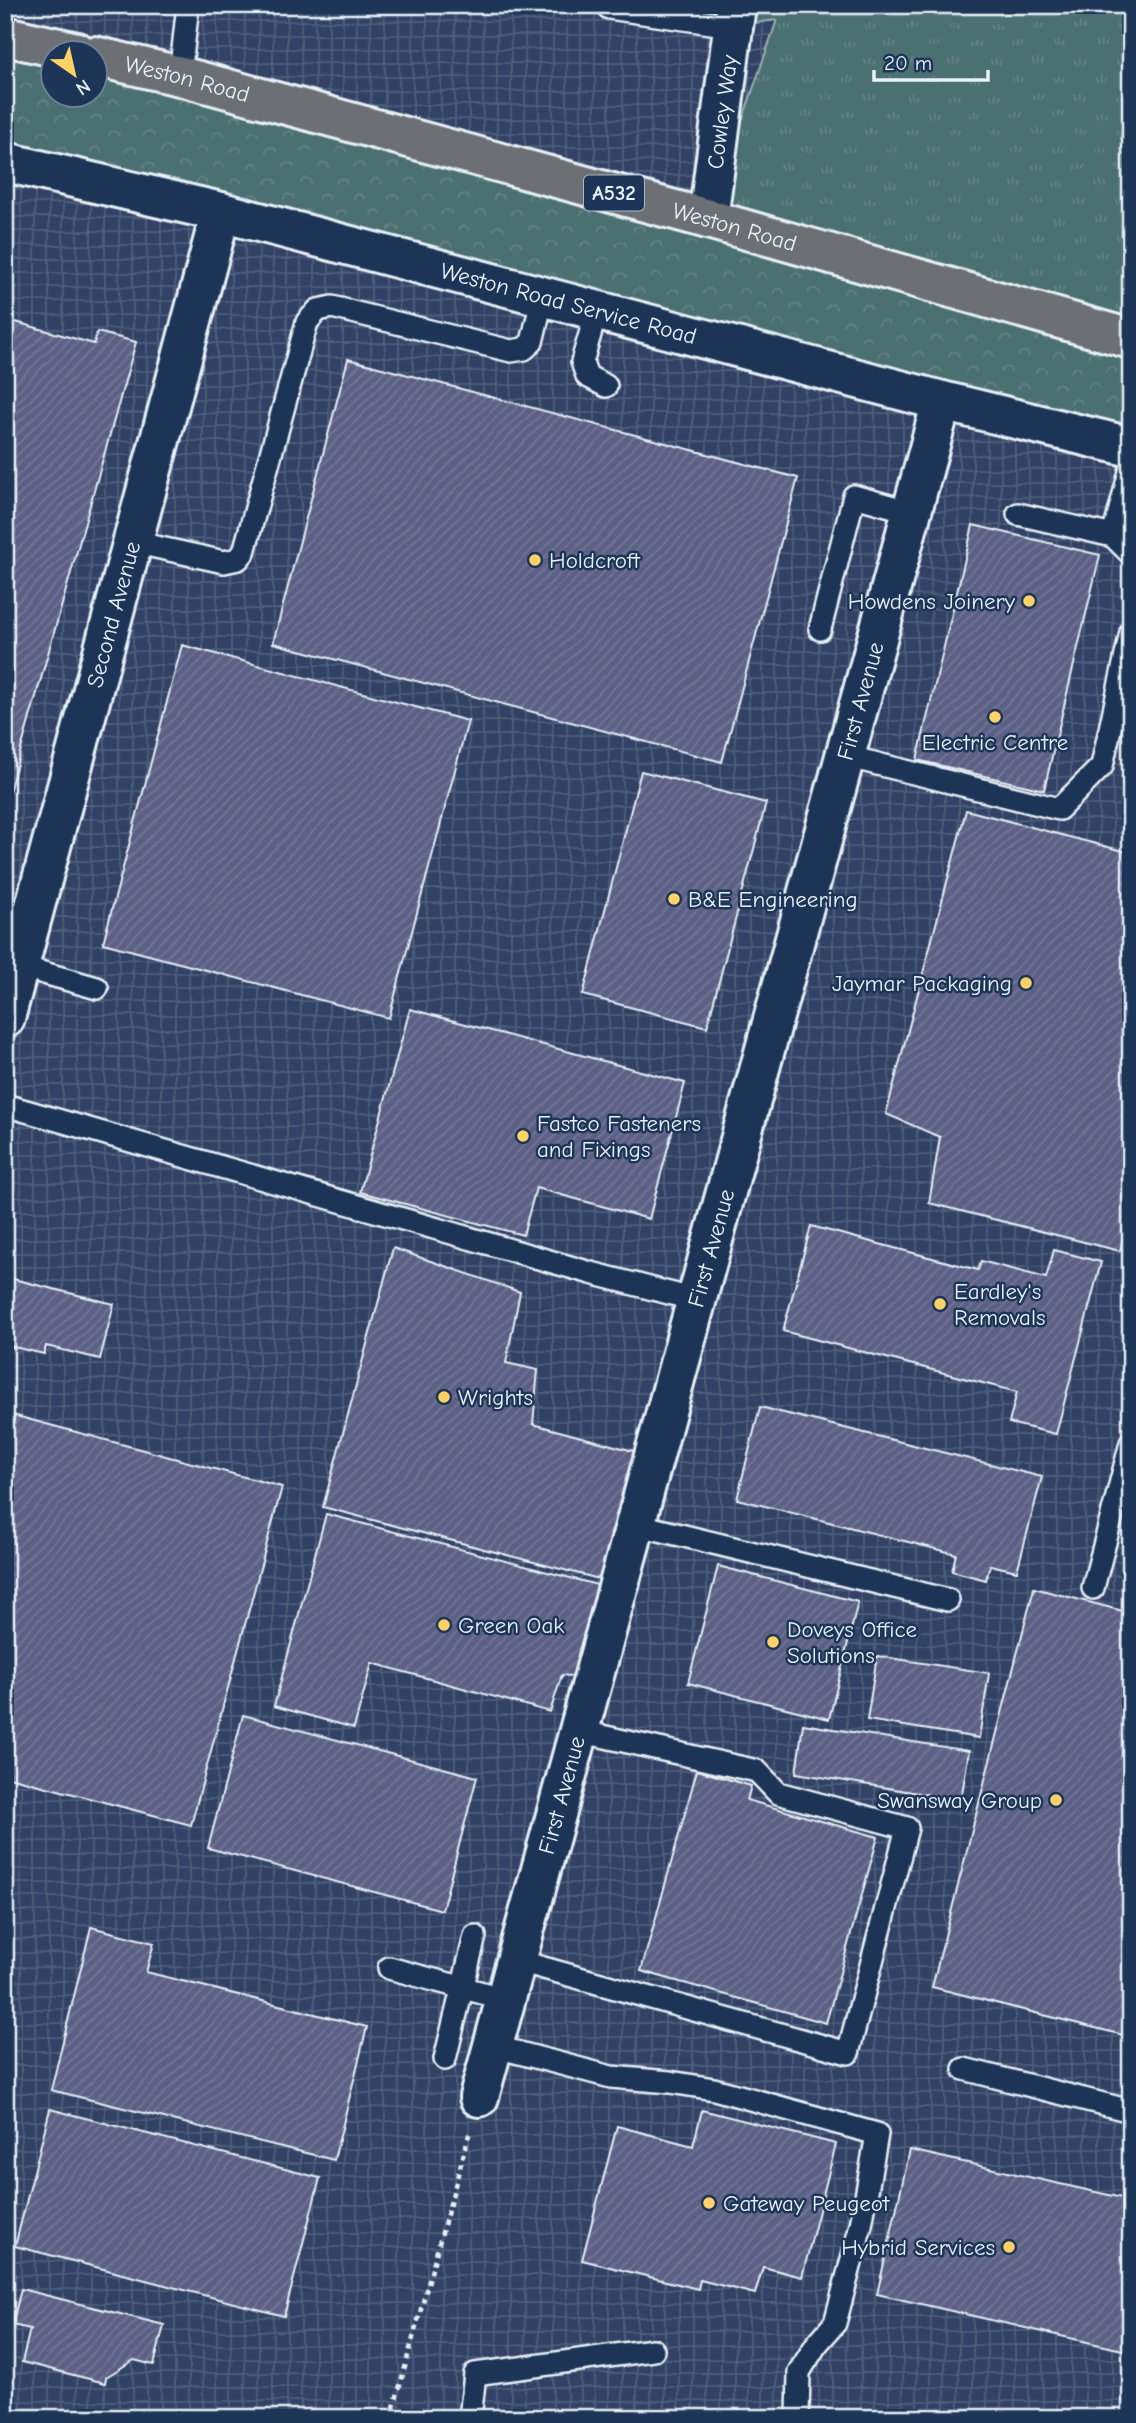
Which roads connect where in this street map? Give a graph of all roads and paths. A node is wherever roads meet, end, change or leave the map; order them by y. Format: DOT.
graph roads {
  1 [pos="188,5"];
  2 [pos="609,8"];
  3 [pos="734,16"];
  4 [pos="5,36"];
  5 [pos="38,43"];
  6 [pos="108,59"];
  7 [pos="180,76"];
  8 [pos="5,162"];
  9 [pos="221,212"];
  10 [pos="708,219"];
  11 [pos="543,296"];
  12 [pos="597,310"];
  13 [pos="1131,339"];
  14 [pos="606,386"];
  15 [pos="942,401"];
  16 [pos="1131,447"];
  17 [pos="1131,468"];
  18 [pos="912,512"];
  19 [pos="1018,514"];
  20 [pos="1113,536"];
  21 [pos="133,542"];
  22 [pos="1131,554"];
  23 [pos="820,629"];
  24 [pos="1131,632"];
  25 [pos="845,756"];
  26 [pos="19,966"];
  27 [pos="97,988"];
  28 [pos="5,1018"];
  29 [pos="5,1105"];
  30 [pos="696,1300"];
  31 [pos="1131,1443"];
  32 [pos="635,1524"];
  33 [pos="1093,1588"];
  34 [pos="948,1600"];
  35 [pos="579,1731"];
  36 [pos="475,1936"];
  37 [pos="515,1960"];
  38 [pos="389,1968"];
  39 [pos="462,1987"];
  40 [pos="505,1999"];
  41 [pos="493,2046"];
  42 [pos="445,2059"];
  43 [pos="964,2069"];
  44 [pos="479,2097"];
  45 [pos="1131,2111"];
  46 [pos="653,2350"];
  47 [pos="391,2418"];
  48 [pos="470,2418"];
  49 [pos="798,2418"];
  1 -- 7 [label="lane"];
  2 -- 3 [label="lane"];
  3 -- 10 [label="street, Cowley Way"];
  4 -- 5 [label="main road"];
  6 -- 7 [label="main road, Weston Road / A532"];
  7 -- 10 [label="main road, Weston Road / A532"];
  8 -- 9 [label="street, Weston Road Service Road"];
  9 -- 11 [label="street, Weston Road Service Road"];
  9 -- 21 [label="street, Second Avenue"];
  10 -- 13 [label="main road, Weston Road / A532"];
  11 -- 12 [label="street, Weston Road Service Road"];
  11 -- 21 [label="lane"];
  12 -- 14 [label="lane"];
  12 -- 15 [label="street, Weston Road Service Road"];
  15 -- 16 [label="street, Weston Road Service Road"];
  15 -- 18 [label="street, First Avenue"];
  17 -- 20 [label="lane"];
  18 -- 23 [label="lane"];
  18 -- 25 [label="street, First Avenue"];
  19 -- 20 [label="lane"];
  20 -- 22 [label="lane"];
  21 -- 26 [label="street, Second Avenue"];
  24 -- 25 [label="lane"];
  25 -- 30 [label="street, First Avenue"];
  26 -- 27 [label="lane"];
  26 -- 28 [label="street, Second Avenue"];
  29 -- 30 [label="lane"];
  30 -- 32 [label="street, First Avenue"];
  31 -- 33 [label="lane"];
  32 -- 34 [label="lane"];
  32 -- 35 [label="street, First Avenue"];
  35 -- 37 [label="street, First Avenue"];
  35 -- 37 [label="lane"];
  36 -- 39 [label="lane"];
  37 -- 40 [label="street, First Avenue"];
  38 -- 39 [label="lane"];
  39 -- 40 [label="lane"];
  39 -- 42 [label="lane"];
  40 -- 41 [label="street, First Avenue"];
  41 -- 44 [label="street, First Avenue"];
  41 -- 49 [label="lane"];
  43 -- 45 [label="lane"];
  44 -- 47 [label="path"];
  46 -- 48 [label="lane"];
}
